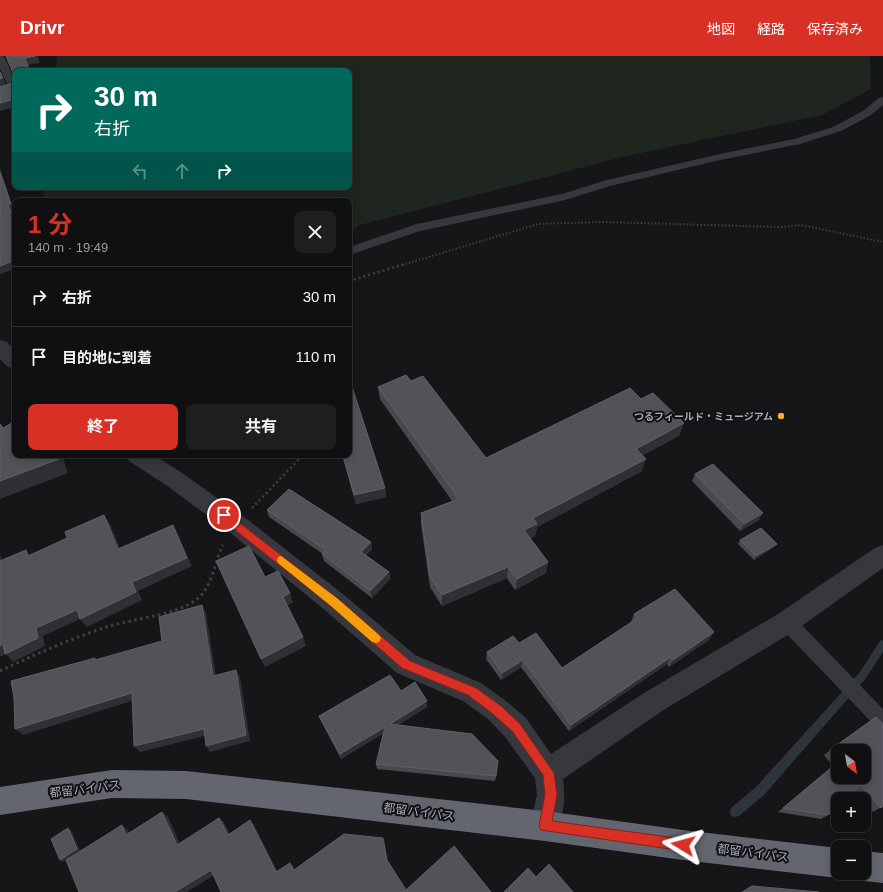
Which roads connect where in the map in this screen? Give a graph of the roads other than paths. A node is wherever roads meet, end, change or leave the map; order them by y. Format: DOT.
graph roads {
  1 [pos="0,58"];
  2 [pos="0,91"];
  3 [pos="883,100"];
  4 [pos="352,250"];
  5 [pos="0,347"];
  6 [pos="12,359"];
  7 [pos="142,458"];
  8 [pos="883,555"];
  9 [pos="787,622"];
  10 [pos="883,722"];
  11 [pos="548,773"];
  12 [pos="0,800"];
  13 [pos="545,826"];
  14 [pos="831,862"];
  15 [pos="871,867"];
  16 [pos="883,868"];
  1 -- 2 [label="lane"];
  3 -- 4 [label="lane"];
  5 -- 6 [label="street"];
  7 -- 11 [label="street"];
  8 -- 9 [label="street"];
  9 -- 10 [label="lane"];
  9 -- 11 [label="street"];
  11 -- 13 [label="street"];
  12 -- 13 [label="highway, 都留バイパス"];
  13 -- 14 [label="highway, 都留バイパス"];
  15 -- 16 [label="highway"];
}
